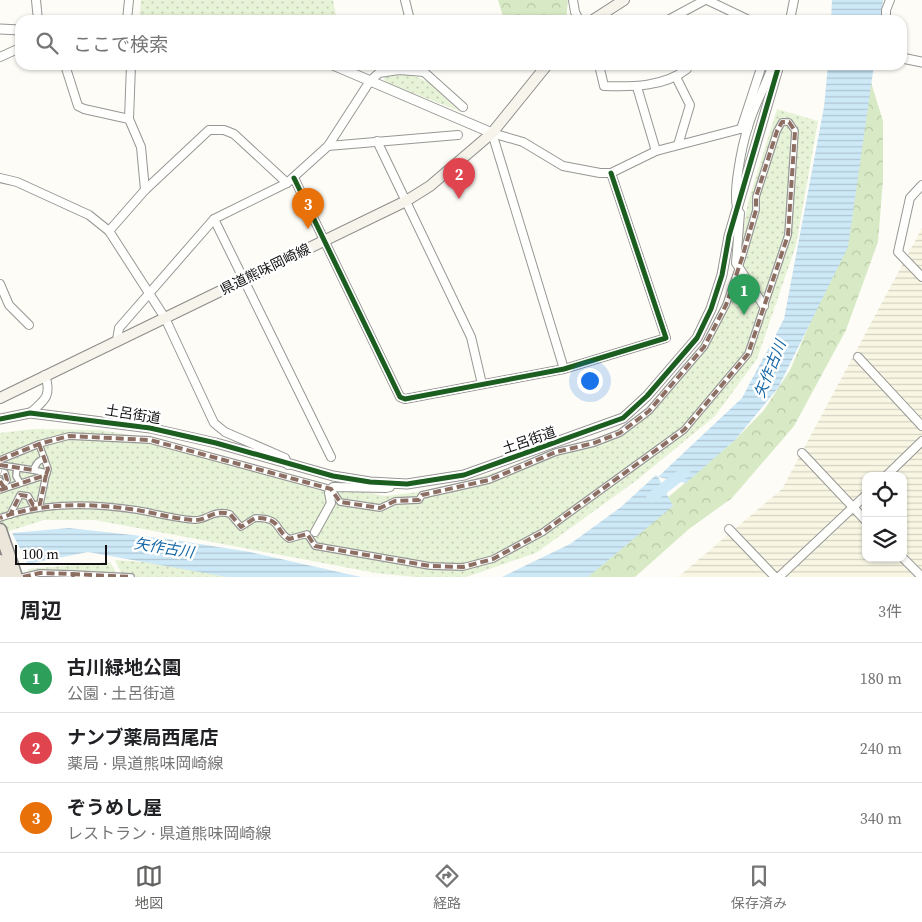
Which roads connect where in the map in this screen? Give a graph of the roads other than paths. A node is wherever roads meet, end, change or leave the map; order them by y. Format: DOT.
graph roads {
  1 [pos="36,0"];
  2 [pos="130,0"];
  3 [pos="405,0"];
  4 [pos="573,0"];
  5 [pos="624,0"];
  6 [pos="706,0"];
  7 [pos="794,0"];
  8 [pos="890,0"];
  9 [pos="38,15"];
  10 [pos="128,15"];
  11 [pos="409,15"];
  12 [pos="576,15"];
  13 [pos="601,15"];
  14 [pos="678,15"];
  15 [pos="738,15"];
  16 [pos="791,15"];
  17 [pos="886,15"];
  18 [pos="0,29"];
  19 [pos="15,30"];
  20 [pos="15,50"];
  21 [pos="0,57"];
  22 [pos="907,59"];
  23 [pos="922,62"];
  24 [pos="67,70"];
  25 [pos="131,70"];
  26 [pos="344,70"];
  27 [pos="399,70"];
  28 [pos="425,70"];
  29 [pos="543,70"];
  30 [pos="601,70"];
  31 [pos="685,70"];
  32 [pos="761,70"];
  33 [pos="771,70"];
  34 [pos="777,70"];
  35 [pos="676,77"];
  36 [pos="370,82"];
  37 [pos="637,87"];
  38 [pos="463,107"];
  39 [pos="129,119"];
  40 [pos="744,128"];
  41 [pos="492,133"];
  42 [pos="458,136"];
  43 [pos="377,141"];
  44 [pos="678,145"];
  45 [pos="328,146"];
  46 [pos="656,151"];
  47 [pos="612,173"];
  48 [pos="0,178"];
  49 [pos="290,181"];
  50 [pos="922,185"];
  51 [pos="145,190"];
  52 [pos="406,201"];
  53 [pos="737,210"];
  54 [pos="214,219"];
  55 [pos="109,231"];
  56 [pos="324,241"];
  57 [pos="739,267"];
  58 [pos="922,277"];
  59 [pos="243,279"];
  60 [pos="0,284"];
  61 [pos="150,294"];
  62 [pos="764,306"];
  63 [pos="165,318"];
  64 [pos="29,325"];
  65 [pos="118,340"];
  66 [pos="858,357"];
  67 [pos="564,369"];
  68 [pos="45,375"];
  69 [pos="482,384"];
  70 [pos="0,398"];
  71 [pos="30,414"];
  72 [pos="0,419"];
  73 [pos="922,426"];
  74 [pos="922,441"];
  75 [pos="39,444"];
  76 [pos="802,452"];
  77 [pos="331,457"];
  78 [pos="44,458"];
  79 [pos="288,465"];
  80 [pos="17,468"];
  81 [pos="34,470"];
  82 [pos="890,472"];
  83 [pos="46,474"];
  84 [pos="1,477"];
  85 [pos="391,483"];
  86 [pos="20,484"];
  87 [pos="331,489"];
  88 [pos="862,499"];
  89 [pos="852,508"];
  90 [pos="10,515"];
  91 [pos="862,517"];
  92 [pos="0,518"];
  93 [pos="729,529"];
  94 [pos="0,530"];
  95 [pos="315,532"];
  96 [pos="0,561"];
  97 [pos="907,562"];
  98 [pos="73,575"];
  99 [pos="33,576"];
  100 [pos="5,577"];
  101 [pos="16,577"];
  102 [pos="23,577"];
  103 [pos="131,577"];
  104 [pos="775,577"];
  105 [pos="779,577"];
  106 [pos="922,577"];
  1 -- 9 [label="street"];
  2 -- 10 [label="street"];
  3 -- 11 [label="street"];
  4 -- 12 [label="street"];
  5 -- 13 [label="main road"];
  6 -- 14 [label="street"];
  6 -- 15 [label="street"];
  7 -- 16 [label="street"];
  8 -- 17 [label="street"];
  18 -- 19 [label="street"];
  20 -- 21 [label="street"];
  22 -- 23 [label="street"];
  24 -- 39 [label="street"];
  25 -- 39 [label="street"];
  26 -- 36 [label="street"];
  27 -- 36 [label="street"];
  28 -- 38 [label="street"];
  29 -- 41 [label="main road, 県道熊味岡崎線"];
  30 -- 37 [label="street"];
  31 -- 35 [label="street"];
  32 -- 40 [label="street"];
  33 -- 40 [label="street"];
  34 -- 53 [label="street"];
  35 -- 37 [label="street"];
  35 -- 44 [label="street"];
  36 -- 41 [label="street"];
  36 -- 45 [label="street"];
  37 -- 46 [label="street"];
  39 -- 51 [label="street"];
  40 -- 44 [label="street"];
  40 -- 53 [label="street"];
  41 -- 47 [label="street"];
  41 -- 52 [label="main road, 県道熊味岡崎線"];
  41 -- 67 [label="street"];
  42 -- 43 [label="street"];
  43 -- 45 [label="street"];
  43 -- 52 [label="street"];
  44 -- 46 [label="street"];
  45 -- 49 [label="street"];
  46 -- 47 [label="street"];
  47 -- 67 [label="street"];
  48 -- 55 [label="street"];
  49 -- 51 [label="street"];
  49 -- 54 [label="street"];
  49 -- 56 [label="street"];
  50 -- 58 [label="street"];
  51 -- 55 [label="street"];
  52 -- 56 [label="main road, 県道熊味岡崎線"];
  52 -- 69 [label="street"];
  53 -- 57 [label="street"];
  53 -- 85 [label="street, 土呂街道"];
  54 -- 59 [label="street"];
  54 -- 61 [label="street"];
  55 -- 61 [label="street"];
  56 -- 59 [label="main road, 県道熊味岡崎線"];
  56 -- 69 [label="street"];
  57 -- 62 [label="street"];
  57 -- 62 [label="street"];
  57 -- 87 [label="street"];
  59 -- 63 [label="main road, 県道熊味岡崎線"];
  59 -- 77 [label="street"];
  60 -- 64 [label="street"];
  61 -- 63 [label="street"];
  61 -- 65 [label="street"];
  62 -- 90 [label="street"];
  63 -- 65 [label="main road, 県道熊味岡崎線"];
  63 -- 79 [label="street"];
  65 -- 68 [label="main road, 県道熊味岡崎線"];
  66 -- 73 [label="street"];
  67 -- 69 [label="street"];
  68 -- 70 [label="main road, 県道熊味岡崎線"];
  68 -- 71 [label="street"];
  71 -- 72 [label="street, 土呂街道"];
  71 -- 79 [label="street, 土呂街道"];
  74 -- 82 [label="street"];
  75 -- 78 [label="street"];
  75 -- 84 [label="street"];
  75 -- 87 [label="street"];
  76 -- 89 [label="street"];
  78 -- 81 [label="street"];
  78 -- 83 [label="street"];
  79 -- 85 [label="street, 土呂街道"];
  80 -- 81 [label="street"];
  80 -- 84 [label="street"];
  80 -- 86 [label="street"];
  81 -- 83 [label="street"];
  83 -- 86 [label="street"];
  83 -- 90 [label="street"];
  84 -- 86 [label="street"];
  85 -- 87 [label="street"];
  87 -- 95 [label="street"];
  88 -- 89 [label="street"];
  89 -- 91 [label="street"];
  89 -- 105 [label="street"];
  90 -- 92 [label="street"];
  93 -- 104 [label="street"];
  94 -- 101 [label="highway"];
  96 -- 100 [label="highway"];
  97 -- 106 [label="street"];
  98 -- 99 [label="street"];
  98 -- 103 [label="street"];
  99 -- 102 [label="street"];
}
